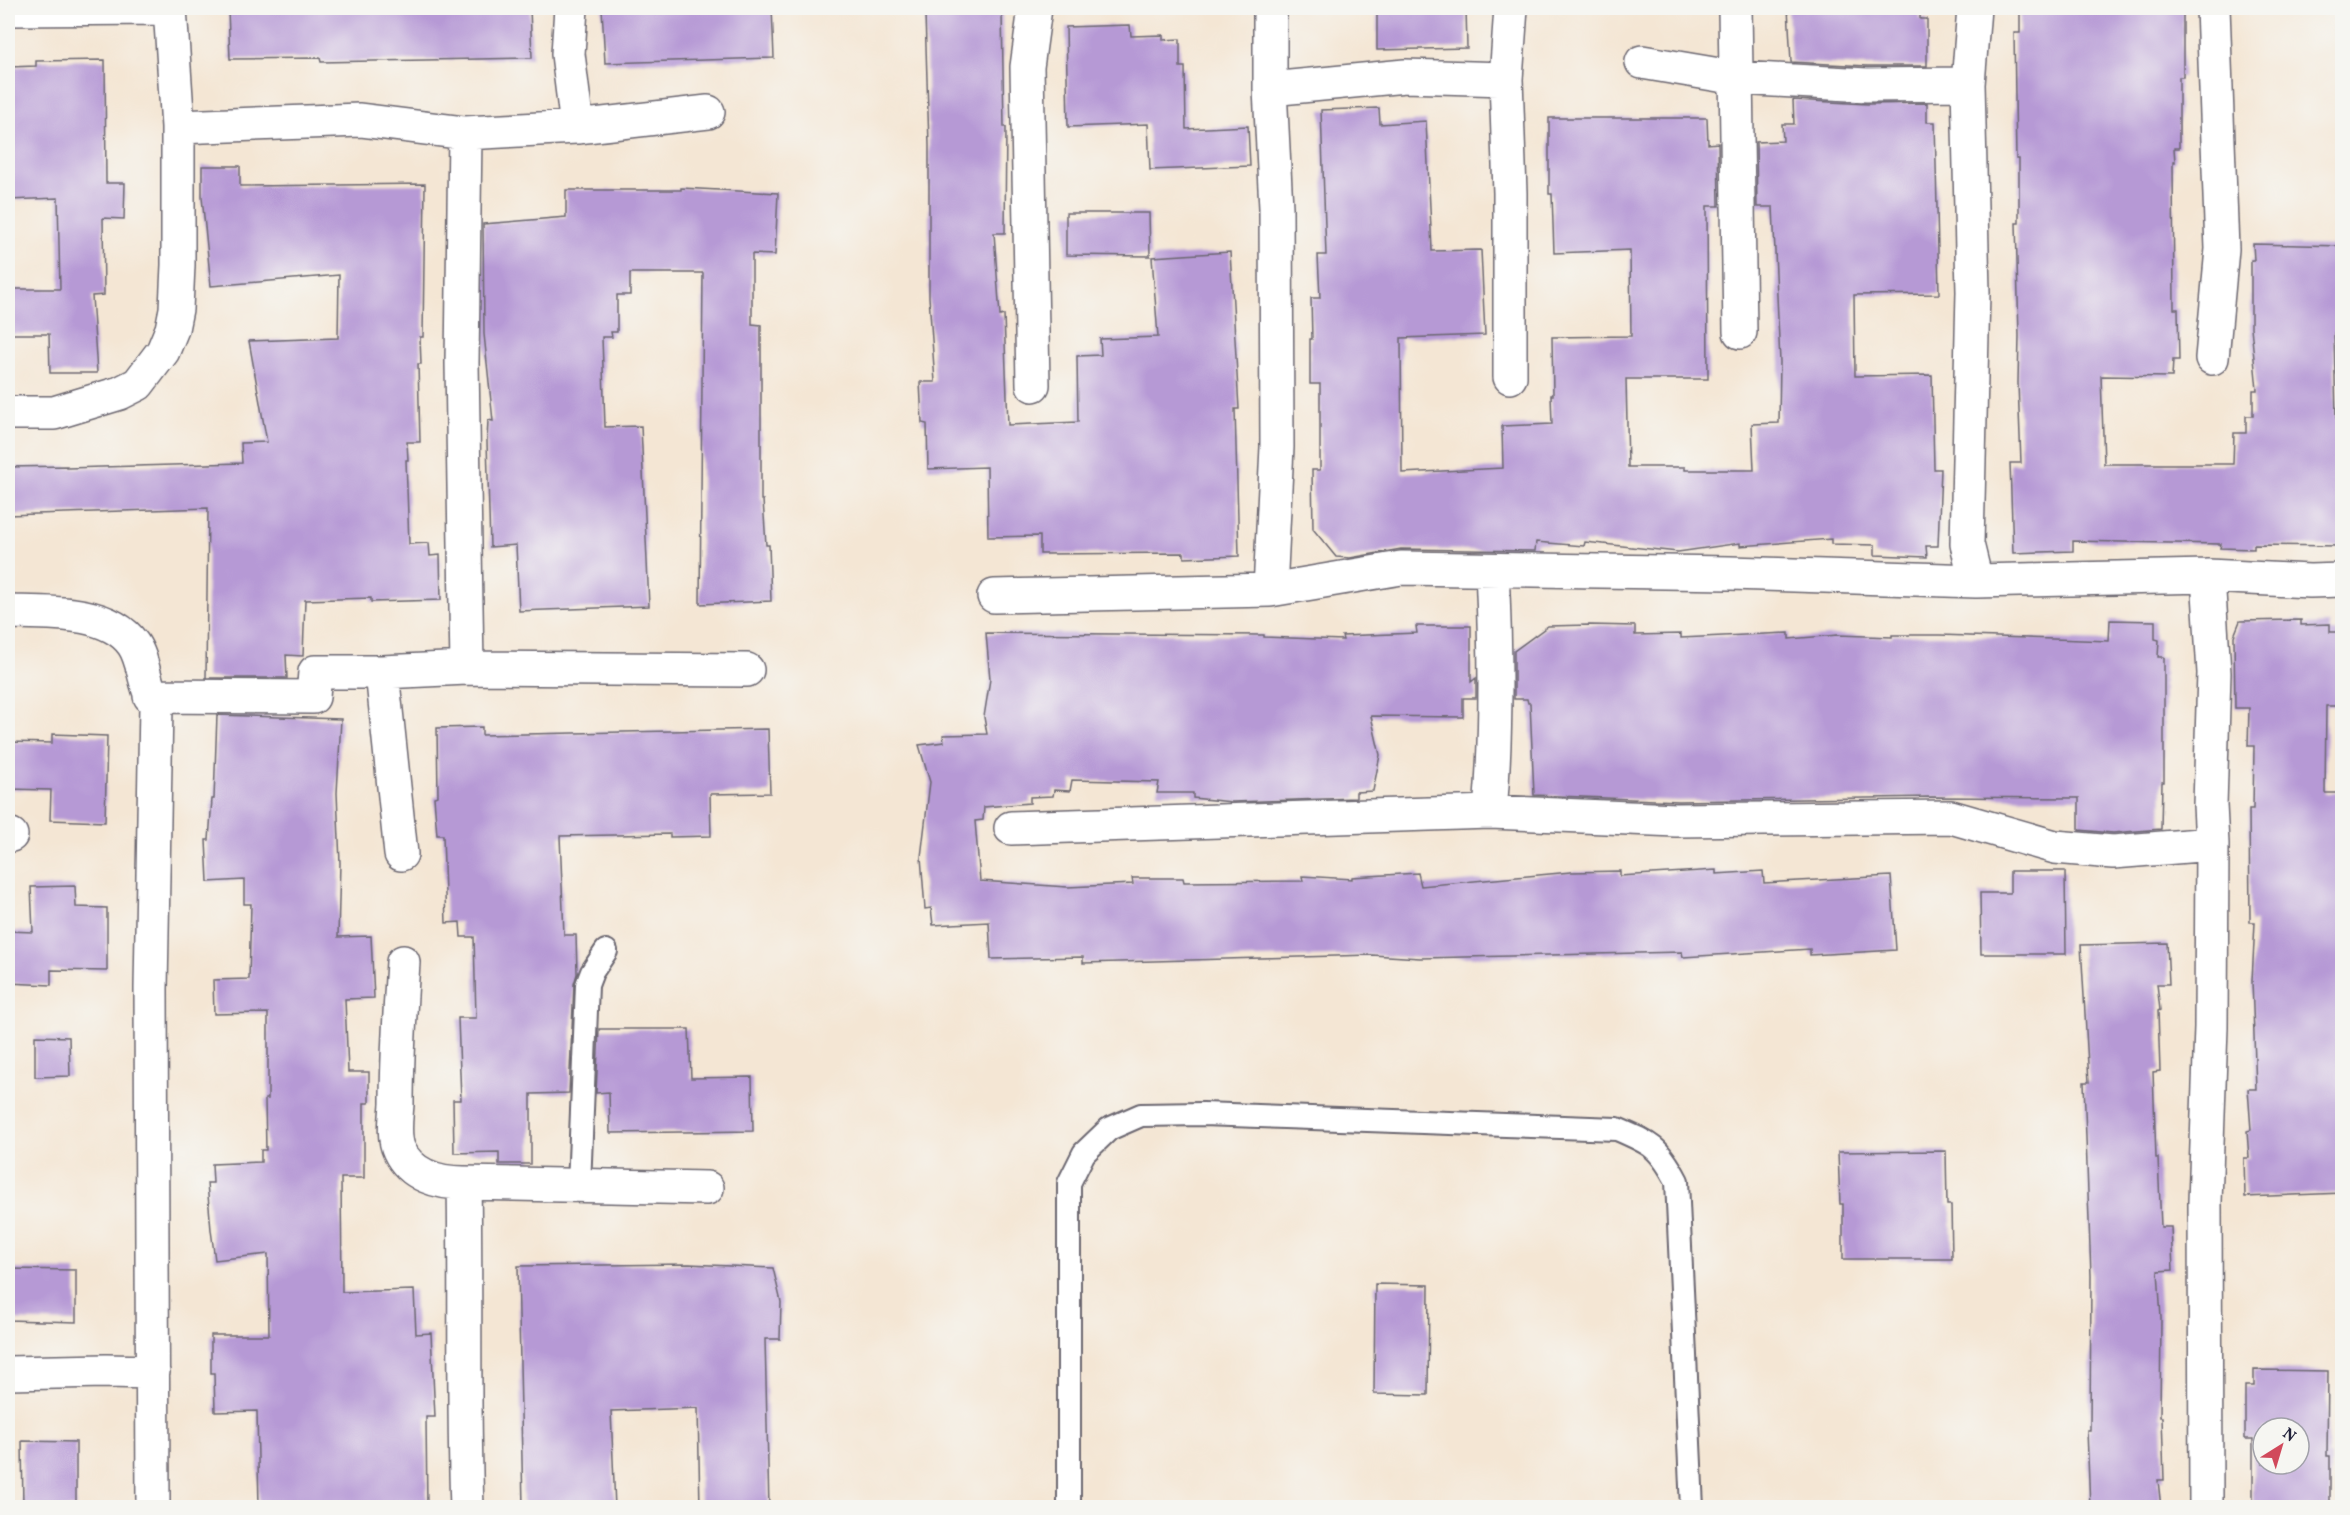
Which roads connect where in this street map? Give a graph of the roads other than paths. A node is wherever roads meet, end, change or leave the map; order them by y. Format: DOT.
graph roads {
  1 [pos="169,8"];
  2 [pos="571,8"];
  3 [pos="1035,8"];
  4 [pos="1270,8"];
  5 [pos="1511,8"];
  6 [pos="1736,8"];
  7 [pos="1974,8"];
  8 [pos="2213,8"];
  9 [pos="8,9"];
  10 [pos="1642,62"];
  11 [pos="1737,78"];
  12 [pos="1506,79"];
  13 [pos="1968,84"];
  14 [pos="1270,89"];
  15 [pos="708,112"];
  16 [pos="178,127"];
  17 [pos="577,127"];
  18 [pos="465,132"];
  19 [pos="1740,333"];
  20 [pos="2212,358"];
  21 [pos="1510,377"];
  22 [pos="1033,385"];
  23 [pos="8,413"];
  24 [pos="1492,571"];
  25 [pos="2208,576"];
  26 [pos="2343,580"];
  27 [pos="1976,581"];
  28 [pos="1270,590"];
  29 [pos="994,596"];
  30 [pos="8,612"];
  31 [pos="466,668"];
  32 [pos="747,670"];
  33 [pos="382,672"];
  34 [pos="150,696"];
  35 [pos="1490,812"];
  36 [pos="1011,828"];
  37 [pos="2212,843"];
  38 [pos="400,854"];
  39 [pos="606,951"];
  40 [pos="403,962"];
  41 [pos="464,1183"];
  42 [pos="579,1186"];
  43 [pos="707,1188"];
  44 [pos="153,1372"];
  45 [pos="8,1373"];
  46 [pos="153,1508"];
  47 [pos="467,1508"];
  48 [pos="1069,1508"];
  49 [pos="1692,1508"];
  50 [pos="2206,1508"];
  1 -- 9 [label="street"];
  1 -- 16 [label="street"];
  2 -- 17 [label="street"];
  3 -- 22 [label="street"];
  4 -- 14 [label="street"];
  5 -- 12 [label="street"];
  6 -- 11 [label="street"];
  7 -- 13 [label="street"];
  8 -- 20 [label="street"];
  10 -- 11 [label="street"];
  11 -- 13 [label="street"];
  11 -- 19 [label="street"];
  12 -- 14 [label="street"];
  12 -- 21 [label="street"];
  13 -- 27 [label="street"];
  14 -- 28 [label="street"];
  15 -- 17 [label="street"];
  16 -- 18 [label="street"];
  16 -- 23 [label="street"];
  17 -- 18 [label="street"];
  18 -- 31 [label="street"];
  24 -- 27 [label="street"];
  24 -- 28 [label="street"];
  24 -- 35 [label="street"];
  25 -- 26 [label="street"];
  25 -- 27 [label="street"];
  25 -- 37 [label="street"];
  28 -- 29 [label="street"];
  30 -- 34 [label="street"];
  31 -- 32 [label="street"];
  31 -- 33 [label="street"];
  33 -- 34 [label="street"];
  33 -- 38 [label="street"];
  34 -- 44 [label="street"];
  35 -- 36 [label="street"];
  35 -- 37 [label="street"];
  37 -- 50 [label="street"];
  39 -- 42 [label="lane"];
  40 -- 41 [label="street"];
  41 -- 42 [label="street"];
  41 -- 47 [label="street"];
  42 -- 43 [label="street"];
  44 -- 45 [label="street"];
  44 -- 46 [label="street"];
  48 -- 49 [label="lane"];
}
